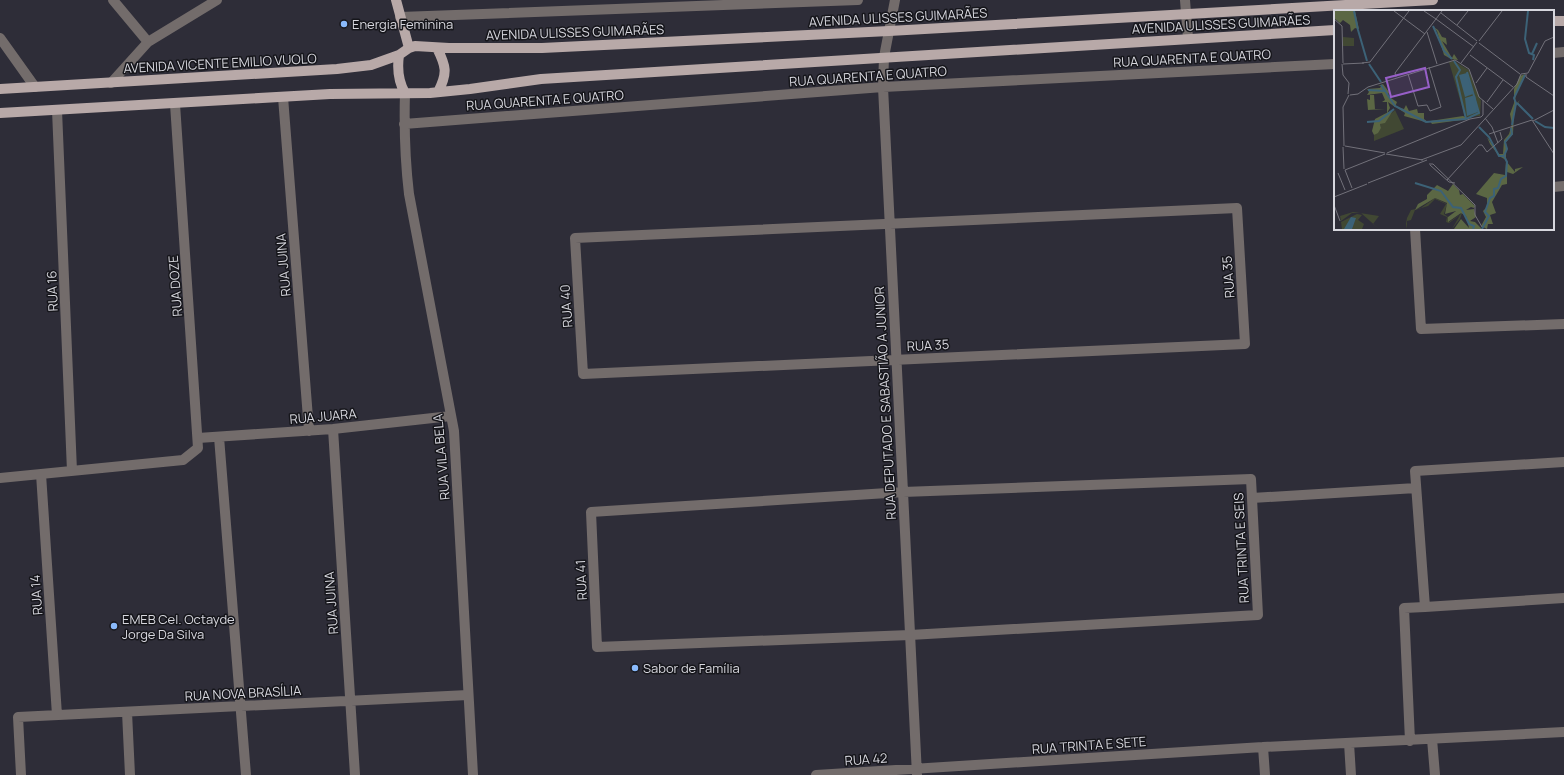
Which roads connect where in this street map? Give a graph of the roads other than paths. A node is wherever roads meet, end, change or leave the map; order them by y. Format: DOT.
graph roads {
  1 [pos="113,0"];
  2 [pos="217,0"];
  3 [pos="396,0"];
  4 [pos="858,0"];
  5 [pos="896,0"];
  6 [pos="1186,0"];
  7 [pos="1433,0"];
  8 [pos="790,2"];
  9 [pos="1186,14"];
  10 [pos="400,17"];
  11 [pos="1334,30"];
  12 [pos="889,31"];
  13 [pos="0,38"];
  14 [pos="1188,38"];
  15 [pos="148,42"];
  16 [pos="409,48"];
  17 [pos="437,48"];
  18 [pos="1564,52"];
  19 [pos="1554,53"];
  20 [pos="399,55"];
  21 [pos="884,57"];
  22 [pos="1334,64"];
  23 [pos="111,83"];
  24 [pos="35,87"];
  25 [pos="882,87"];
  26 [pos="0,89"];
  27 [pos="438,92"];
  28 [pos="405,93"];
  29 [pos="283,97"];
  30 [pos="175,104"];
  31 [pos="57,110"];
  32 [pos="0,113"];
  33 [pos="404,124"];
  34 [pos="1564,186"];
  35 [pos="1554,187"];
  36 [pos="889,224"];
  37 [pos="1414,230"];
  38 [pos="1564,324"];
  39 [pos="896,360"];
  40 [pos="451,416"];
  41 [pos="333,429"];
  42 [pos="309,431"];
  43 [pos="219,437"];
  44 [pos="198,438"];
  45 [pos="1564,462"];
  46 [pos="72,471"];
  47 [pos="41,474"];
  48 [pos="0,478"];
  49 [pos="1416,488"];
  50 [pos="903,492"];
  51 [pos="1252,498"];
  52 [pos="1564,598"];
  53 [pos="1425,607"];
  54 [pos="910,635"];
  55 [pos="468,695"];
  56 [pos="351,701"];
  57 [pos="242,706"];
  58 [pos="128,712"];
  59 [pos="57,715"];
  60 [pos="1564,732"];
  61 [pos="1432,739"];
  62 [pos="1410,740"];
  63 [pos="1349,743"];
  64 [pos="1263,747"];
  65 [pos="917,772"];
  66 [pos="21,775"];
  67 [pos="130,775"];
  68 [pos="246,775"];
  69 [pos="354,775"];
  70 [pos="472,775"];
  71 [pos="816,775"];
  72 [pos="1265,775"];
  73 [pos="1351,775"];
  74 [pos="1435,775"];
  1 -- 15 [label="street"];
  2 -- 15 [label="street"];
  3 -- 10 [label="main road"];
  4 -- 8 [label="street"];
  5 -- 12 [label="street, RUA DEPUTADO E SABASTIÃO A JUNIOR"];
  6 -- 9 [label="street"];
  7 -- 9 [label="main road, AVENIDA ULISSES GUIMARÃES"];
  8 -- 10 [label="street"];
  9 -- 12 [label="main road, AVENIDA ULISSES GUIMARÃES"];
  9 -- 14 [label="street"];
  10 -- 16 [label="main road"];
  11 -- 14 [label="main road, AVENIDA ULISSES GUIMARÃES"];
  12 -- 17 [label="main road, AVENIDA ULISSES GUIMARÃES"];
  12 -- 21 [label="street, RUA DEPUTADO E SABASTIÃO A JUNIOR"];
  13 -- 24 [label="street"];
  14 -- 21 [label="main road, AVENIDA ULISSES GUIMARÃES"];
  15 -- 23 [label="street"];
  16 -- 17 [label="main road"];
  16 -- 20 [label="main road, AVENIDA VICENTE EMILIO VUOLO"];
  17 -- 27 [label="main road"];
  18 -- 19 [label="street"];
  20 -- 23 [label="main road, AVENIDA VICENTE EMILIO VUOLO"];
  20 -- 28 [label="main road"];
  21 -- 25 [label="street, RUA DEPUTADO E SABASTIÃO A JUNIOR"];
  21 -- 27 [label="main road, AVENIDA ULISSES GUIMARÃES"];
  22 -- 25 [label="street, RUA QUARENTA E QUATRO"];
  23 -- 24 [label="main road, AVENIDA VICENTE EMILIO VUOLO"];
  24 -- 26 [label="main road, AVENIDA VICENTE EMILIO VUOLO"];
  25 -- 33 [label="street, RUA QUARENTA E QUATRO"];
  25 -- 36 [label="street, RUA DEPUTADO E SABASTIÃO A JUNIOR"];
  27 -- 28 [label="main road"];
  28 -- 29 [label="main road"];
  28 -- 33 [label="street, RUA VILA BELA"];
  29 -- 30 [label="main road"];
  29 -- 42 [label="street, RUA JUINA"];
  30 -- 31 [label="main road"];
  30 -- 44 [label="street, RUA DOZE"];
  31 -- 32 [label="main road"];
  31 -- 46 [label="street, RUA 16"];
  33 -- 40 [label="street, RUA VILA BELA"];
  34 -- 35 [label="street"];
  36 -- 39 [label="street, RUA DEPUTADO E SABASTIÃO A JUNIOR"];
  36 -- 39 [label="street, RUA 40"];
  36 -- 39 [label="street, RUA 35"];
  37 -- 38 [label="street"];
  39 -- 50 [label="street, RUA DEPUTADO E SABASTIÃO A JUNIOR"];
  40 -- 41 [label="street, RUA JUARA"];
  40 -- 55 [label="street, RUA VILA BELA"];
  41 -- 42 [label="street, RUA JUARA"];
  41 -- 56 [label="street, RUA JUINA"];
  42 -- 43 [label="street, RUA JUARA"];
  43 -- 44 [label="street, RUA JUARA"];
  43 -- 57 [label="street"];
  44 -- 46 [label="street, RUA DOZE"];
  45 -- 49 [label="street"];
  46 -- 47 [label="street"];
  47 -- 48 [label="street"];
  47 -- 59 [label="street, RUA 14"];
  49 -- 51 [label="street"];
  49 -- 53 [label="street"];
  50 -- 51 [label="street, RUA TRINTA E SEIS"];
  50 -- 54 [label="street, RUA DEPUTADO E SABASTIÃO A JUNIOR"];
  50 -- 54 [label="street, RUA 41"];
  51 -- 54 [label="street, RUA TRINTA E SEIS"];
  52 -- 53 [label="street"];
  53 -- 62 [label="street"];
  54 -- 65 [label="street, RUA DEPUTADO E SABASTIÃO A JUNIOR"];
  55 -- 56 [label="street, RUA NOVA BRASÍLIA"];
  55 -- 70 [label="street, RUA VILA BELA"];
  56 -- 57 [label="street, RUA NOVA BRASÍLIA"];
  56 -- 69 [label="street, RUA JUINA"];
  57 -- 58 [label="street, RUA NOVA BRASÍLIA"];
  57 -- 68 [label="street"];
  58 -- 59 [label="street, RUA NOVA BRASÍLIA"];
  58 -- 67 [label="street"];
  59 -- 66 [label="street, RUA NOVA BRASÍLIA"];
  60 -- 61 [label="street, RUA TRINTA E SETE"];
  61 -- 62 [label="street, RUA TRINTA E SETE"];
  61 -- 74 [label="street"];
  62 -- 63 [label="street, RUA TRINTA E SETE"];
  63 -- 64 [label="street, RUA TRINTA E SETE"];
  63 -- 73 [label="street"];
  64 -- 65 [label="street, RUA TRINTA E SETE"];
  64 -- 72 [label="street"];
  65 -- 71 [label="street, RUA 42"];
}
